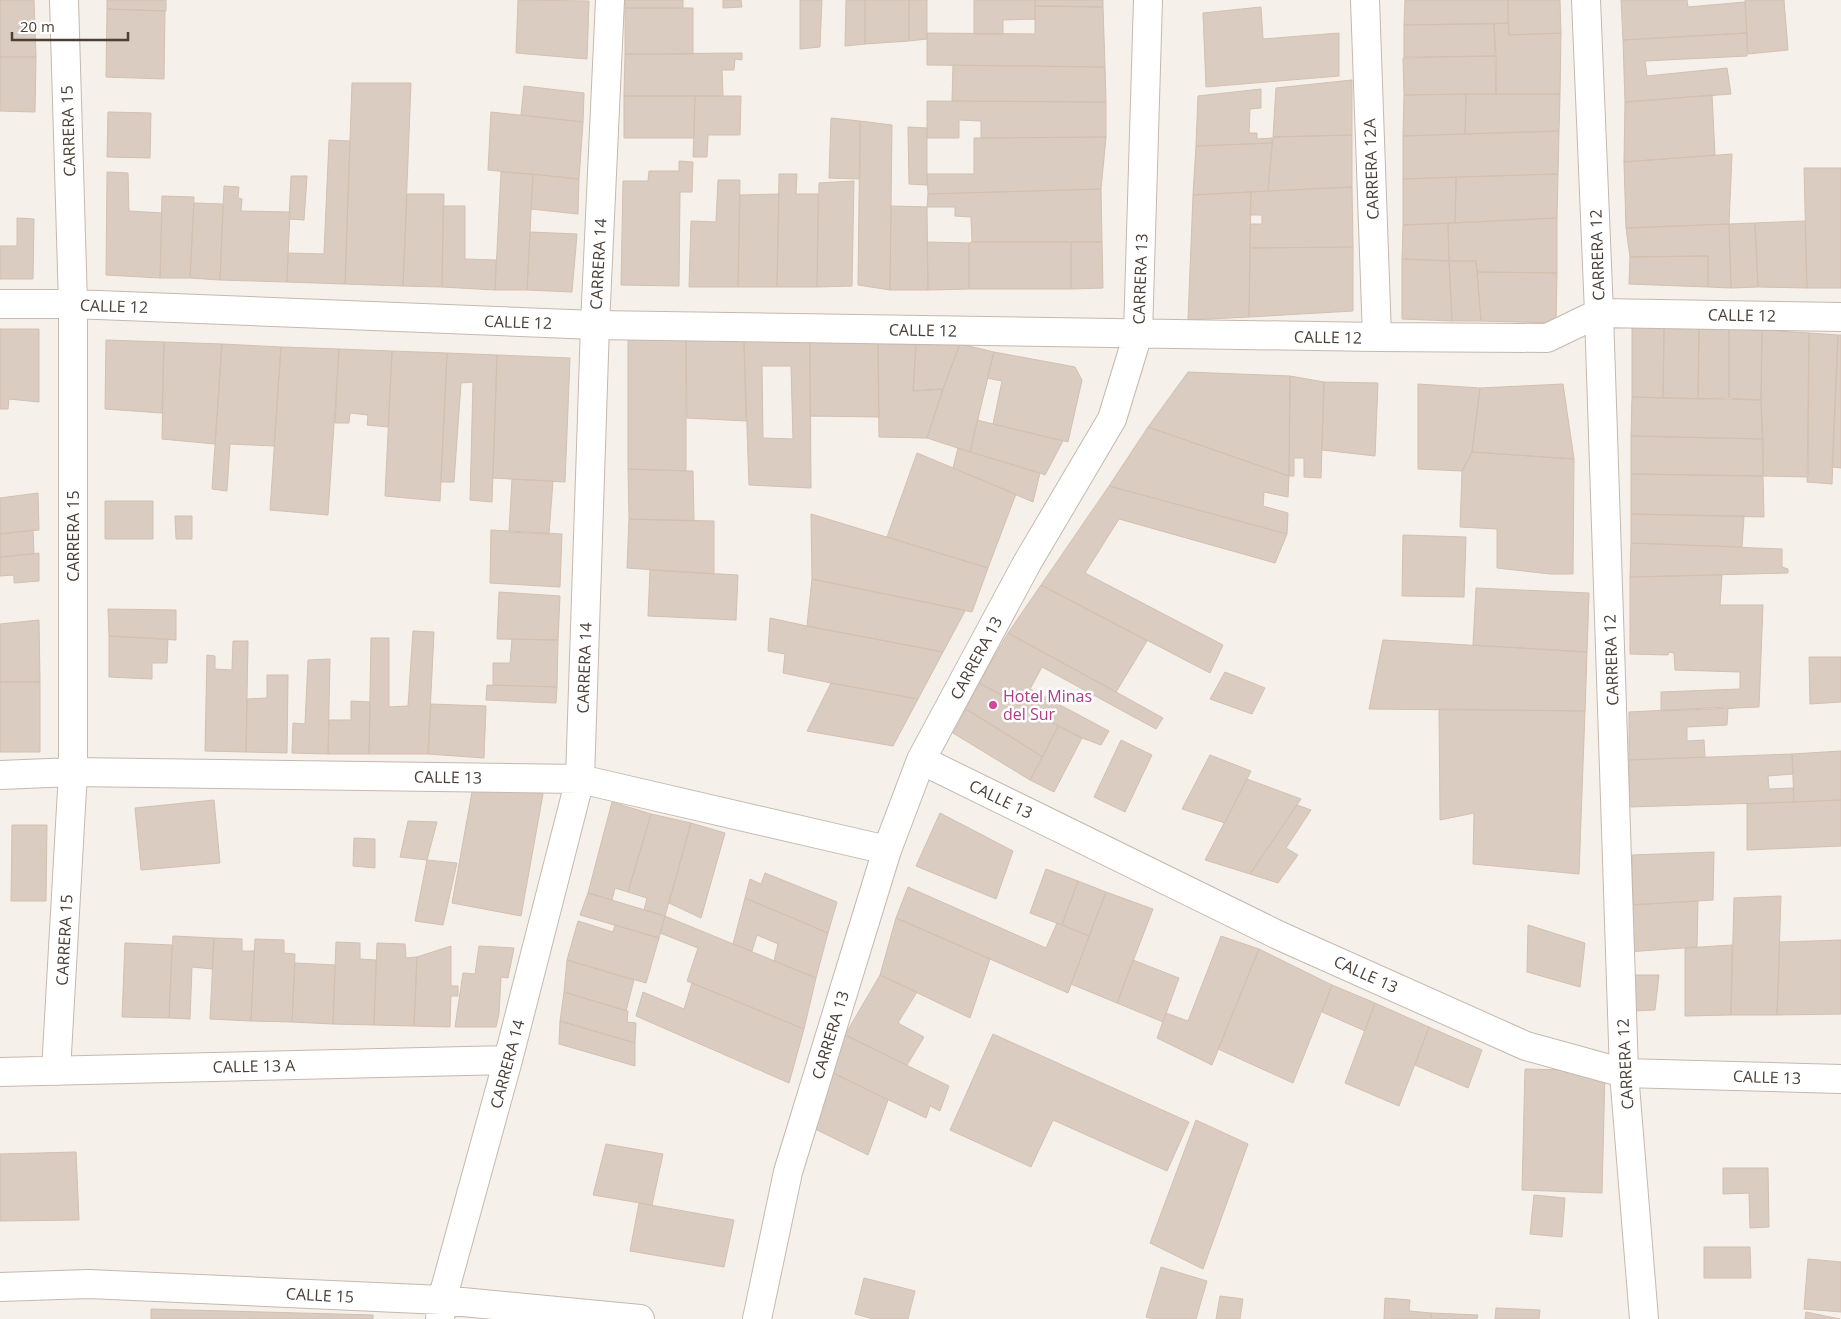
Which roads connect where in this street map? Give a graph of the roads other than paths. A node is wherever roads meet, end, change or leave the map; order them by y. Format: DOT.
graph roads {
  1 [pos="64,0"];
  2 [pos="610,0"];
  3 [pos="1148,0"];
  4 [pos="1365,0"];
  5 [pos="1586,0"];
  6 [pos="0,304"];
  7 [pos="73,304"];
  8 [pos="1600,313"];
  9 [pos="1841,317"];
  10 [pos="595,325"];
  11 [pos="1138,334"];
  12 [pos="1377,337"];
  13 [pos="921,760"];
  14 [pos="73,772"];
  15 [pos="0,775"];
  16 [pos="580,779"];
  17 [pos="888,850"];
  18 [pos="508,1060"];
  19 [pos="56,1071"];
  20 [pos="0,1072"];
  21 [pos="1624,1073"];
  22 [pos="1841,1079"];
  23 [pos="0,1287"];
  24 [pos="441,1310"];
  25 [pos="640,1319"];
  26 [pos="757,1319"];
  27 [pos="1644,1319"];
  1 -- 7 [label="street, CARRERA 15"];
  2 -- 10 [label="street, CARRERA 14"];
  3 -- 11 [label="street, CARRERA 13"];
  4 -- 12 [label="street, CARRERA 12A"];
  5 -- 8 [label="street, CARRERA 12"];
  6 -- 7 [label="street, CALLE 12"];
  7 -- 10 [label="street, CALLE 12"];
  7 -- 14 [label="street, CARRERA 15"];
  8 -- 9 [label="street, CALLE 12"];
  8 -- 12 [label="street, CALLE 12"];
  8 -- 21 [label="street, CARRERA 12"];
  10 -- 11 [label="street, CALLE 12"];
  10 -- 16 [label="street, CARRERA 14"];
  11 -- 12 [label="street, CALLE 12"];
  11 -- 13 [label="street, CARRERA 13"];
  13 -- 17 [label="street, CARRERA 13"];
  13 -- 21 [label="street, CALLE 13"];
  14 -- 15 [label="street, CALLE 13"];
  14 -- 16 [label="street, CALLE 13"];
  14 -- 19 [label="street, CARRERA 15"];
  16 -- 17 [label="street, CALLE 13"];
  16 -- 18 [label="street, CARRERA 14"];
  17 -- 26 [label="street, CARRERA 13"];
  18 -- 19 [label="street, CALLE 13 A"];
  18 -- 24 [label="street, CARRERA 14"];
  19 -- 20 [label="street, CALLE 13 A"];
  21 -- 22 [label="street, CALLE 13"];
  21 -- 27 [label="street, CARRERA 12"];
  23 -- 24 [label="street, CALLE 15"];
  24 -- 25 [label="street, CALLE 15"];
}
